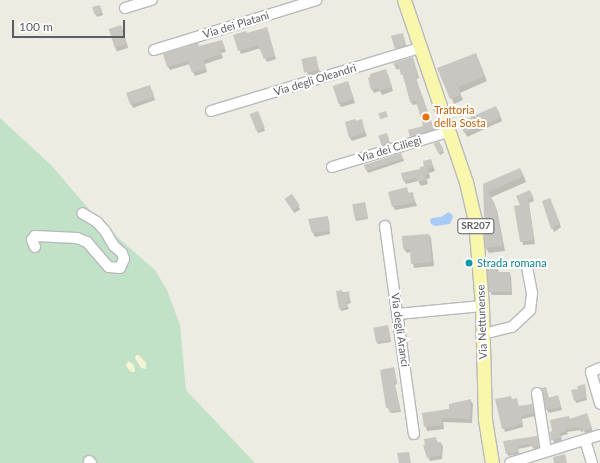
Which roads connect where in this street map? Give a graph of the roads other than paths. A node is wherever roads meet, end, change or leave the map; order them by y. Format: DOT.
graph roads {
  1 [pos="152,0"];
  2 [pos="317,0"];
  3 [pos="404,0"];
  4 [pos="125,8"];
  5 [pos="420,48"];
  6 [pos="154,50"];
  7 [pos="211,111"];
  8 [pos="448,132"];
  9 [pos="332,167"];
  10 [pos="82,213"];
  11 [pos="385,226"];
  12 [pos="35,247"];
  13 [pos="527,268"];
  14 [pos="482,306"];
  15 [pos="398,314"];
  16 [pos="483,334"];
  17 [pos="600,368"];
  18 [pos="537,393"];
  19 [pos="600,404"];
  20 [pos="414,434"];
  21 [pos="600,435"];
  22 [pos="585,440"];
  23 [pos="546,451"];
  24 [pos="492,463"];
  25 [pos="510,463"];
  26 [pos="592,463"];
  1 -- 4 [label="street"];
  2 -- 6 [label="street, Via dei Platani"];
  3 -- 5 [label="main road, Via Nettunense / SR207"];
  5 -- 7 [label="street, Via degli Oleandri"];
  5 -- 8 [label="main road, Via Nettunense / SR207"];
  8 -- 9 [label="street, Via dei Ciliegi"];
  8 -- 14 [label="main road, Via Nettunense / SR207"];
  10 -- 12 [label="street"];
  11 -- 15 [label="street, Via degli Aranci"];
  13 -- 16 [label="street"];
  14 -- 15 [label="street"];
  14 -- 16 [label="main road, Via Nettunense / SR207"];
  15 -- 20 [label="street, Via degli Aranci"];
  16 -- 24 [label="main road, Via Nettunense / SR207"];
  17 -- 19 [label="street"];
  18 -- 23 [label="street"];
  21 -- 22 [label="street"];
  22 -- 23 [label="street"];
  22 -- 26 [label="street"];
  23 -- 25 [label="street"];
}
